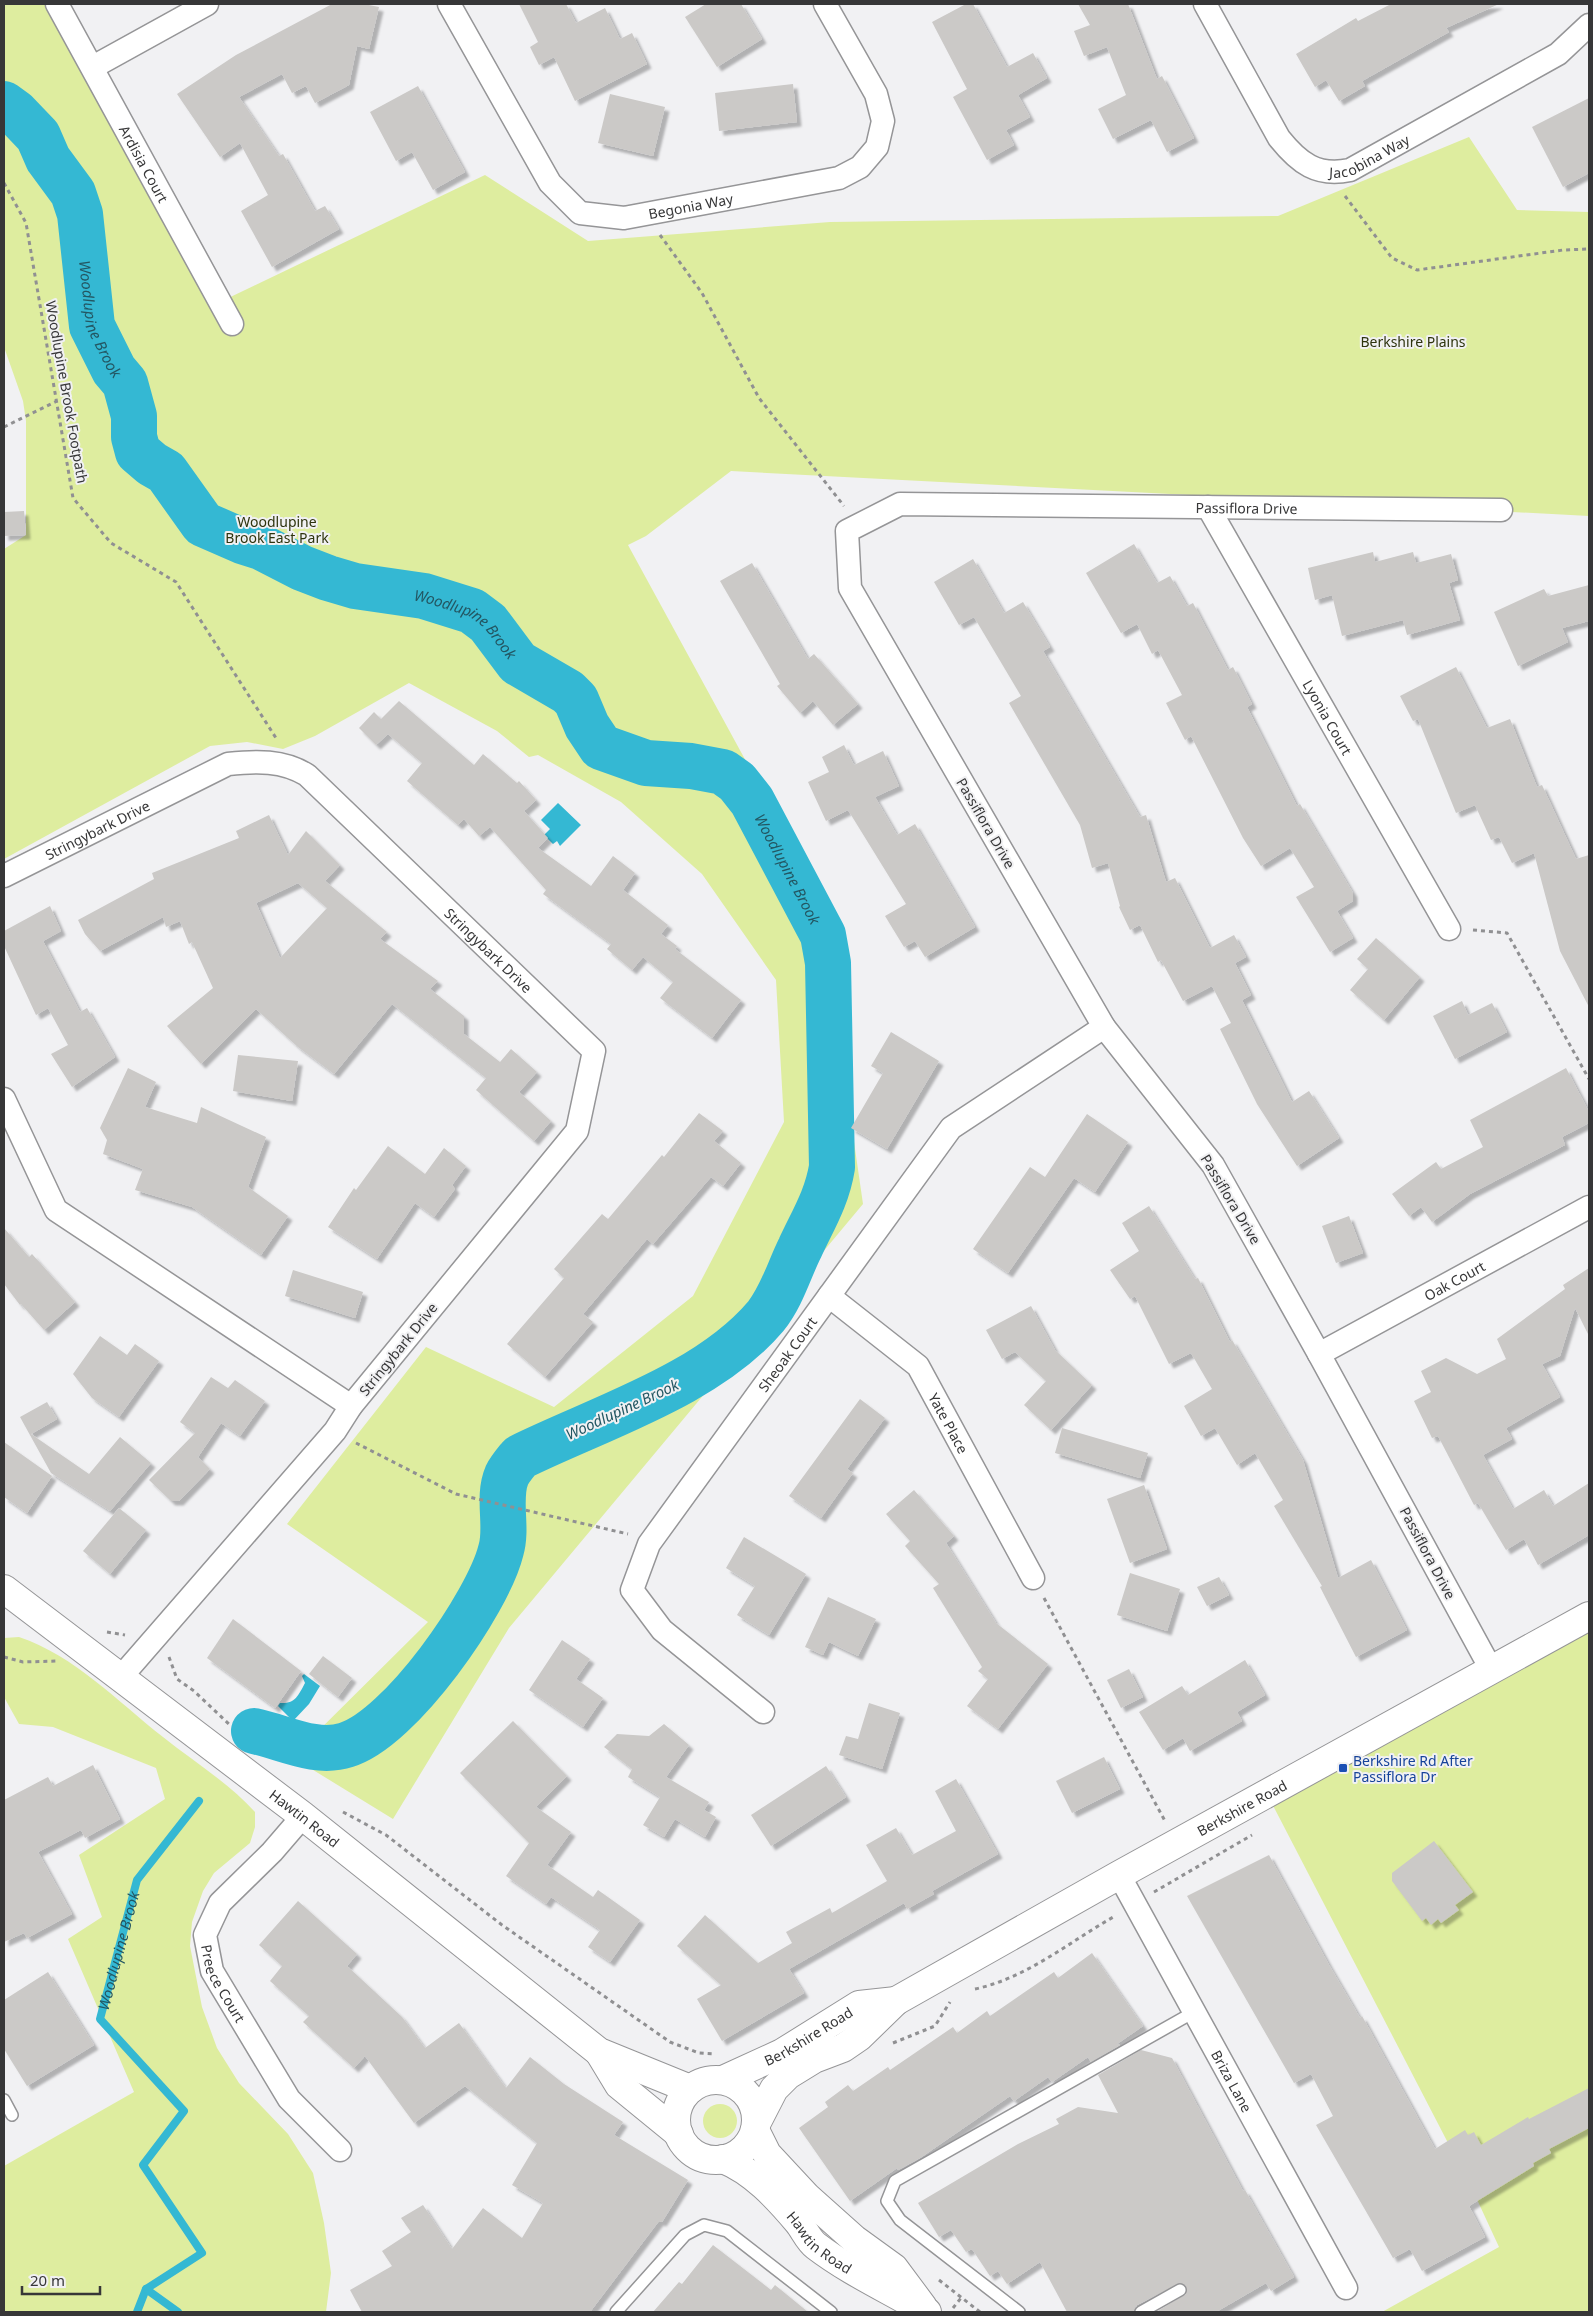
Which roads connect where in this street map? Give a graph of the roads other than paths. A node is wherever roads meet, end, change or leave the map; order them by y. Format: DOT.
graph roads {
  1 [pos="57,4"];
  2 [pos="207,4"];
  3 [pos="449,4"];
  4 [pos="825,4"];
  5 [pos="1205,4"];
  6 [pos="1589,25"];
  7 [pos="93,67"];
  8 [pos="232,324"];
  9 [pos="1208,507"];
  10 [pos="1501,510"];
  11 [pos="4,876"];
  12 [pos="1449,929"];
  13 [pos="1104,1027"];
  14 [pos="4,1099"];
  15 [pos="1589,1207"];
  16 [pos="829,1296"];
  17 [pos="1320,1354"];
  18 [pos="351,1406"];
  19 [pos="1033,1578"];
  20 [pos="4,1589"];
  21 [pos="1589,1616"];
  22 [pos="1492,1671"];
  23 [pos="121,1677"];
  24 [pos="763,1712"];
  25 [pos="303,1816"];
  26 [pos="1118,1875"];
  27 [pos="896,2002"];
  28 [pos="1194,2012"];
  29 [pos="599,2052"];
  30 [pos="724,2080"];
  31 [pos="690,2089"];
  32 [pos="4,2100"];
  33 [pos="12,2115"];
  34 [pos="756,2127"];
  35 [pos="679,2134"];
  36 [pos="340,2150"];
  37 [pos="722,2159"];
  38 [pos="1346,2288"];
  39 [pos="1180,2290"];
  40 [pos="616,2312"];
  41 [pos="831,2312"];
  42 [pos="934,2312"];
  43 [pos="1020,2312"];
  44 [pos="1141,2312"];
  1 -- 7 [label="street, Ardisia Court"];
  2 -- 7 [label="street"];
  3 -- 4 [label="street, Begonia Way"];
  5 -- 6 [label="street, Jacobina Way"];
  7 -- 8 [label="street, Ardisia Court"];
  9 -- 10 [label="street, Passiflora Drive"];
  9 -- 12 [label="street, Lyonia Court"];
  9 -- 13 [label="street, Passiflora Drive"];
  11 -- 18 [label="street, Stringybark Drive"];
  13 -- 16 [label="street, Sheoak Court"];
  13 -- 17 [label="street, Passiflora Drive"];
  14 -- 18 [label="street, Stringybark Drive"];
  15 -- 17 [label="street, Oak Court"];
  16 -- 19 [label="street, Yate Place"];
  16 -- 24 [label="street, Sheoak Court"];
  17 -- 22 [label="street, Passiflora Drive"];
  18 -- 23 [label="street, Stringybark Drive"];
  20 -- 23 [label="main road, Hawtin Road"];
  21 -- 22 [label="main road, Berkshire Road"];
  22 -- 26 [label="main road, Berkshire Road"];
  23 -- 25 [label="main road, Hawtin Road"];
  25 -- 29 [label="main road, Hawtin Road"];
  25 -- 36 [label="street, Preece Court"];
  26 -- 27 [label="main road, Berkshire Road"];
  26 -- 28 [label="street, Briza Lane"];
  27 -- 30 [label="main road, Berkshire Road"];
  27 -- 34 [label="main road, Berkshire Road"];
  28 -- 38 [label="street, Briza Lane"];
  28 -- 43 [label="lane"];
  29 -- 31 [label="main road, Hawtin Road"];
  29 -- 35 [label="main road, Hawtin Road"];
  30 -- 31 [label="main road"];
  30 -- 34 [label="main road"];
  31 -- 35 [label="main road"];
  32 -- 33 [label="lane"];
  34 -- 37 [label="main road"];
  34 -- 42 [label="main road, Hawtin Road"];
  35 -- 37 [label="main road"];
  37 -- 42 [label="main road, Hawtin Road"];
  39 -- 44 [label="lane"];
  40 -- 41 [label="lane"];
}
